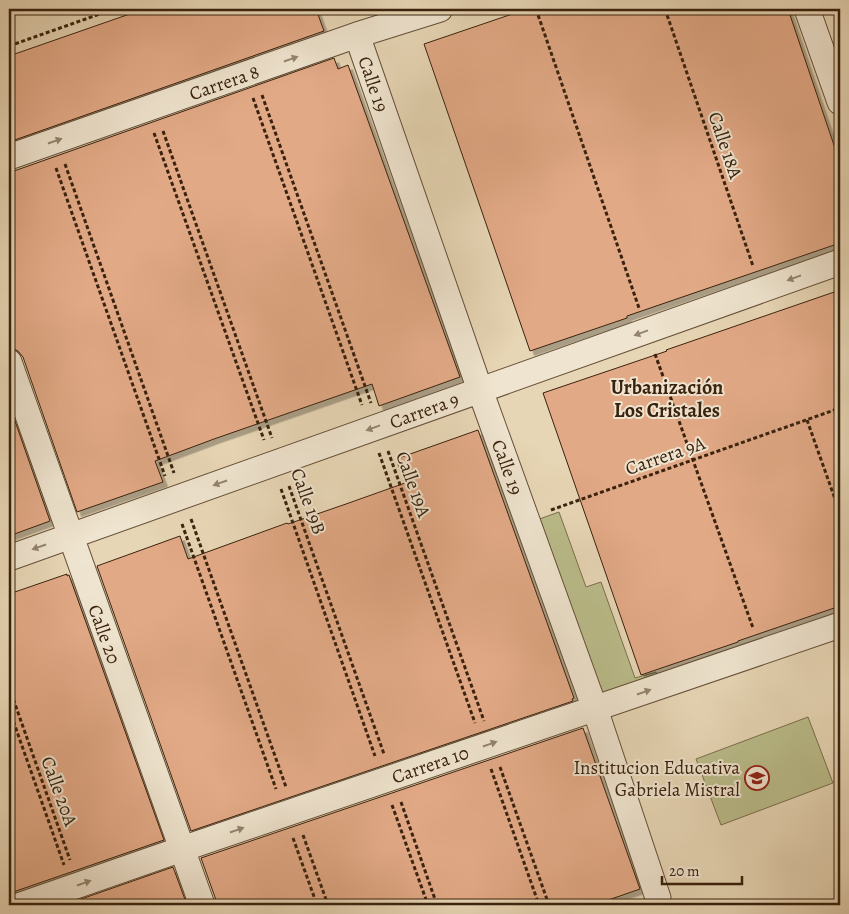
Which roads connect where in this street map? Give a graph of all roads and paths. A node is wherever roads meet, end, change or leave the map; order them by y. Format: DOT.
graph roads {
  1 [pos="114,9"];
  2 [pos="440,9"];
  3 [pos="665,9"];
  4 [pos="807,9"];
  5 [pos="357,35"];
  6 [pos="9,46"];
  7 [pos="249,73"];
  8 [pos="840,102"];
  9 [pos="150,107"];
  10 [pos="9,157"];
  11 [pos="840,262"];
  12 [pos="762,290"];
  13 [pos="9,362"];
  14 [pos="480,390"];
  15 [pos="840,408"];
  16 [pos="807,420"];
  17 [pos="375,427"];
  18 [pos="276,463"];
  19 [pos="840,512"];
  20 [pos="526,518"];
  21 [pos="70,536"];
  22 [pos="9,558"];
  23 [pos="840,625"];
  24 [pos="9,687"];
  25 [pos="595,708"];
  26 [pos="9,709"];
  27 [pos="487,745"];
  28 [pos="388,779"];
  29 [pos="182,848"];
  30 [pos="75,886"];
  31 [pos="658,898"];
  32 [pos="21,905"];
  33 [pos="202,905"];
  34 [pos="428,905"];
  35 [pos="437,905"];
  36 [pos="540,905"];
  37 [pos="549,905"];
  1 -- 6 [label="path"];
  2 -- 5 [label="street, Carrera 8"];
  3 -- 12 [label="path, Calle 18A"];
  4 -- 8 [label="street"];
  7 -- 5 [label="street, Carrera 8, one-way"];
  5 -- 14 [label="street, Calle 19"];
  7 -- 9 [label="street, Carrera 8"];
  7 -- 17 [label="path, Calle 19A"];
  7 -- 17 [label="path, Calle 19A"];
  10 -- 9 [label="street, Carrera 8, one-way"];
  9 -- 18 [label="path, Calle 19B"];
  9 -- 18 [label="path, Calle 19B"];
  11 -- 12 [label="street, Carrera 9, one-way"];
  12 -- 14 [label="street, Carrera 9, one-way"];
  13 -- 21 [label="street, Calle 20"];
  14 -- 17 [label="street, Carrera 9"];
  14 -- 20 [label="street, Calle 19"];
  15 -- 16 [label="path, Carrera 9A"];
  16 -- 19 [label="path"];
  16 -- 20 [label="path, Carrera 9A"];
  17 -- 18 [label="street, Carrera 9"];
  17 -- 27 [label="path, Calle 19A"];
  17 -- 27 [label="path, Calle 19A"];
  18 -- 21 [label="street, Carrera 9, one-way"];
  18 -- 28 [label="path, Calle 19B"];
  18 -- 28 [label="path, Calle 19B"];
  20 -- 25 [label="street, Calle 19"];
  21 -- 22 [label="street, Carrera 9, one-way"];
  21 -- 29 [label="street, Calle 20"];
  25 -- 23 [label="street, Carrera 10, one-way"];
  24 -- 30 [label="path, Calle 20A"];
  25 -- 27 [label="street, Carrera 10"];
  25 -- 31 [label="street, Calle 19"];
  26 -- 30 [label="path, Calle 20A"];
  27 -- 28 [label="street, Carrera 10"];
  27 -- 36 [label="path, Calle 19A"];
  27 -- 37 [label="path, Calle 19A"];
  29 -- 28 [label="street, Carrera 10, one-way"];
  28 -- 34 [label="path, Calle 19B"];
  28 -- 35 [label="path, Calle 19B"];
  30 -- 29 [label="street, Carrera 10, one-way"];
  29 -- 33 [label="street, Calle 20"];
  30 -- 32 [label="street, Carrera 10"];
}
